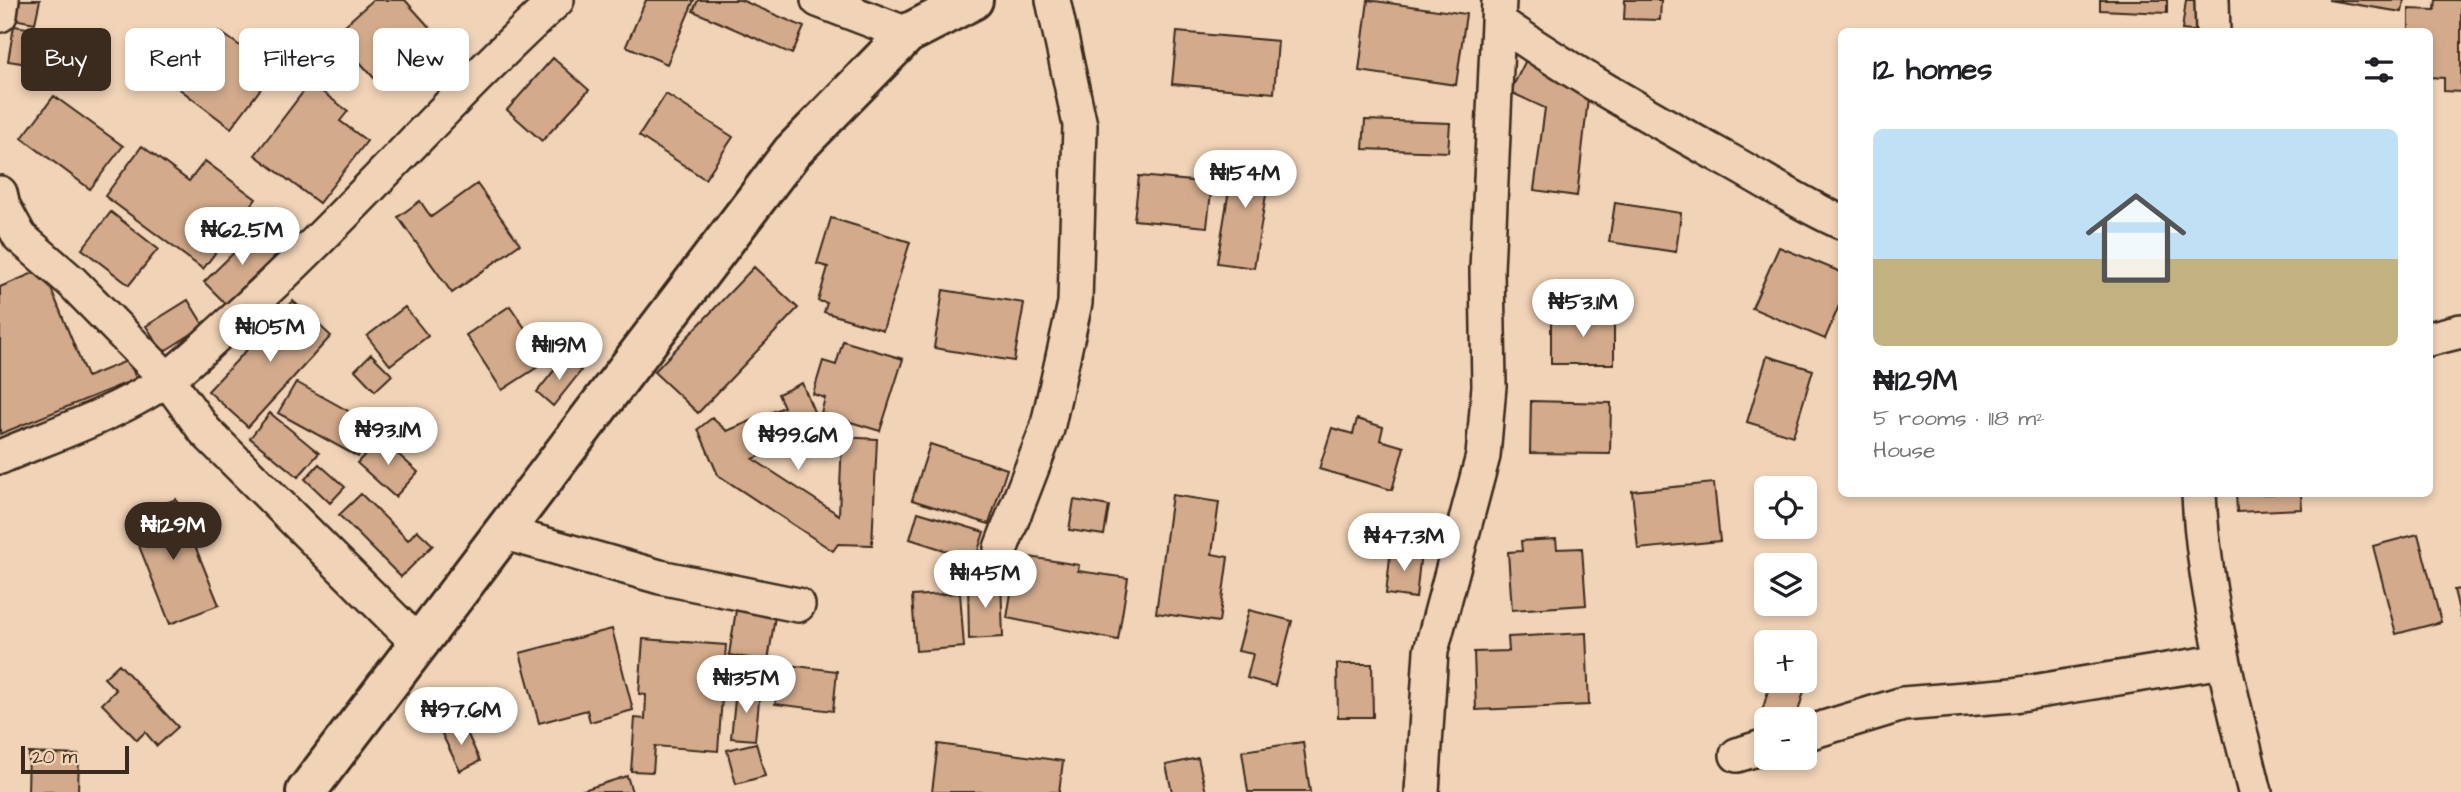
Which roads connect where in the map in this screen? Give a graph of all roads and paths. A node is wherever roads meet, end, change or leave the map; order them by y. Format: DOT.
graph roads {
  1 [pos="2,0"];
  2 [pos="557,0"];
  3 [pos="818,0"];
  4 [pos="972,0"];
  5 [pos="1053,0"];
  6 [pos="2211,0"];
  7 [pos="1499,11"];
  8 [pos="0,15"];
  9 [pos="2213,28"];
  10 [pos="907,34"];
  11 [pos="0,193"];
  12 [pos="1838,221"];
  13 [pos="2461,331"];
  14 [pos="2433,338"];
  15 [pos="167,379"];
  16 [pos="0,457"];
  17 [pos="2199,497"];
  18 [pos="505,533"];
  19 [pos="1001,548"];
  20 [pos="798,606"];
  21 [pos="421,645"];
  22 [pos="2223,662"];
  23 [pos="1817,730"];
  24 [pos="306,792"];
  25 [pos="1422,792"];
  26 [pos="2255,792"];
  1 -- 8 [label="street"];
  2 -- 15 [label="street"];
  3 -- 10 [label="street"];
  4 -- 10 [label="street"];
  5 -- 19 [label="street"];
  6 -- 9 [label="street"];
  7 -- 12 [label="street"];
  7 -- 25 [label="street"];
  10 -- 18 [label="street"];
  11 -- 15 [label="street"];
  13 -- 14 [label="street"];
  15 -- 16 [label="street"];
  15 -- 21 [label="street"];
  17 -- 22 [label="street"];
  18 -- 20 [label="street"];
  18 -- 21 [label="street"];
  21 -- 24 [label="street"];
  22 -- 23 [label="street"];
  22 -- 26 [label="street"];
}
